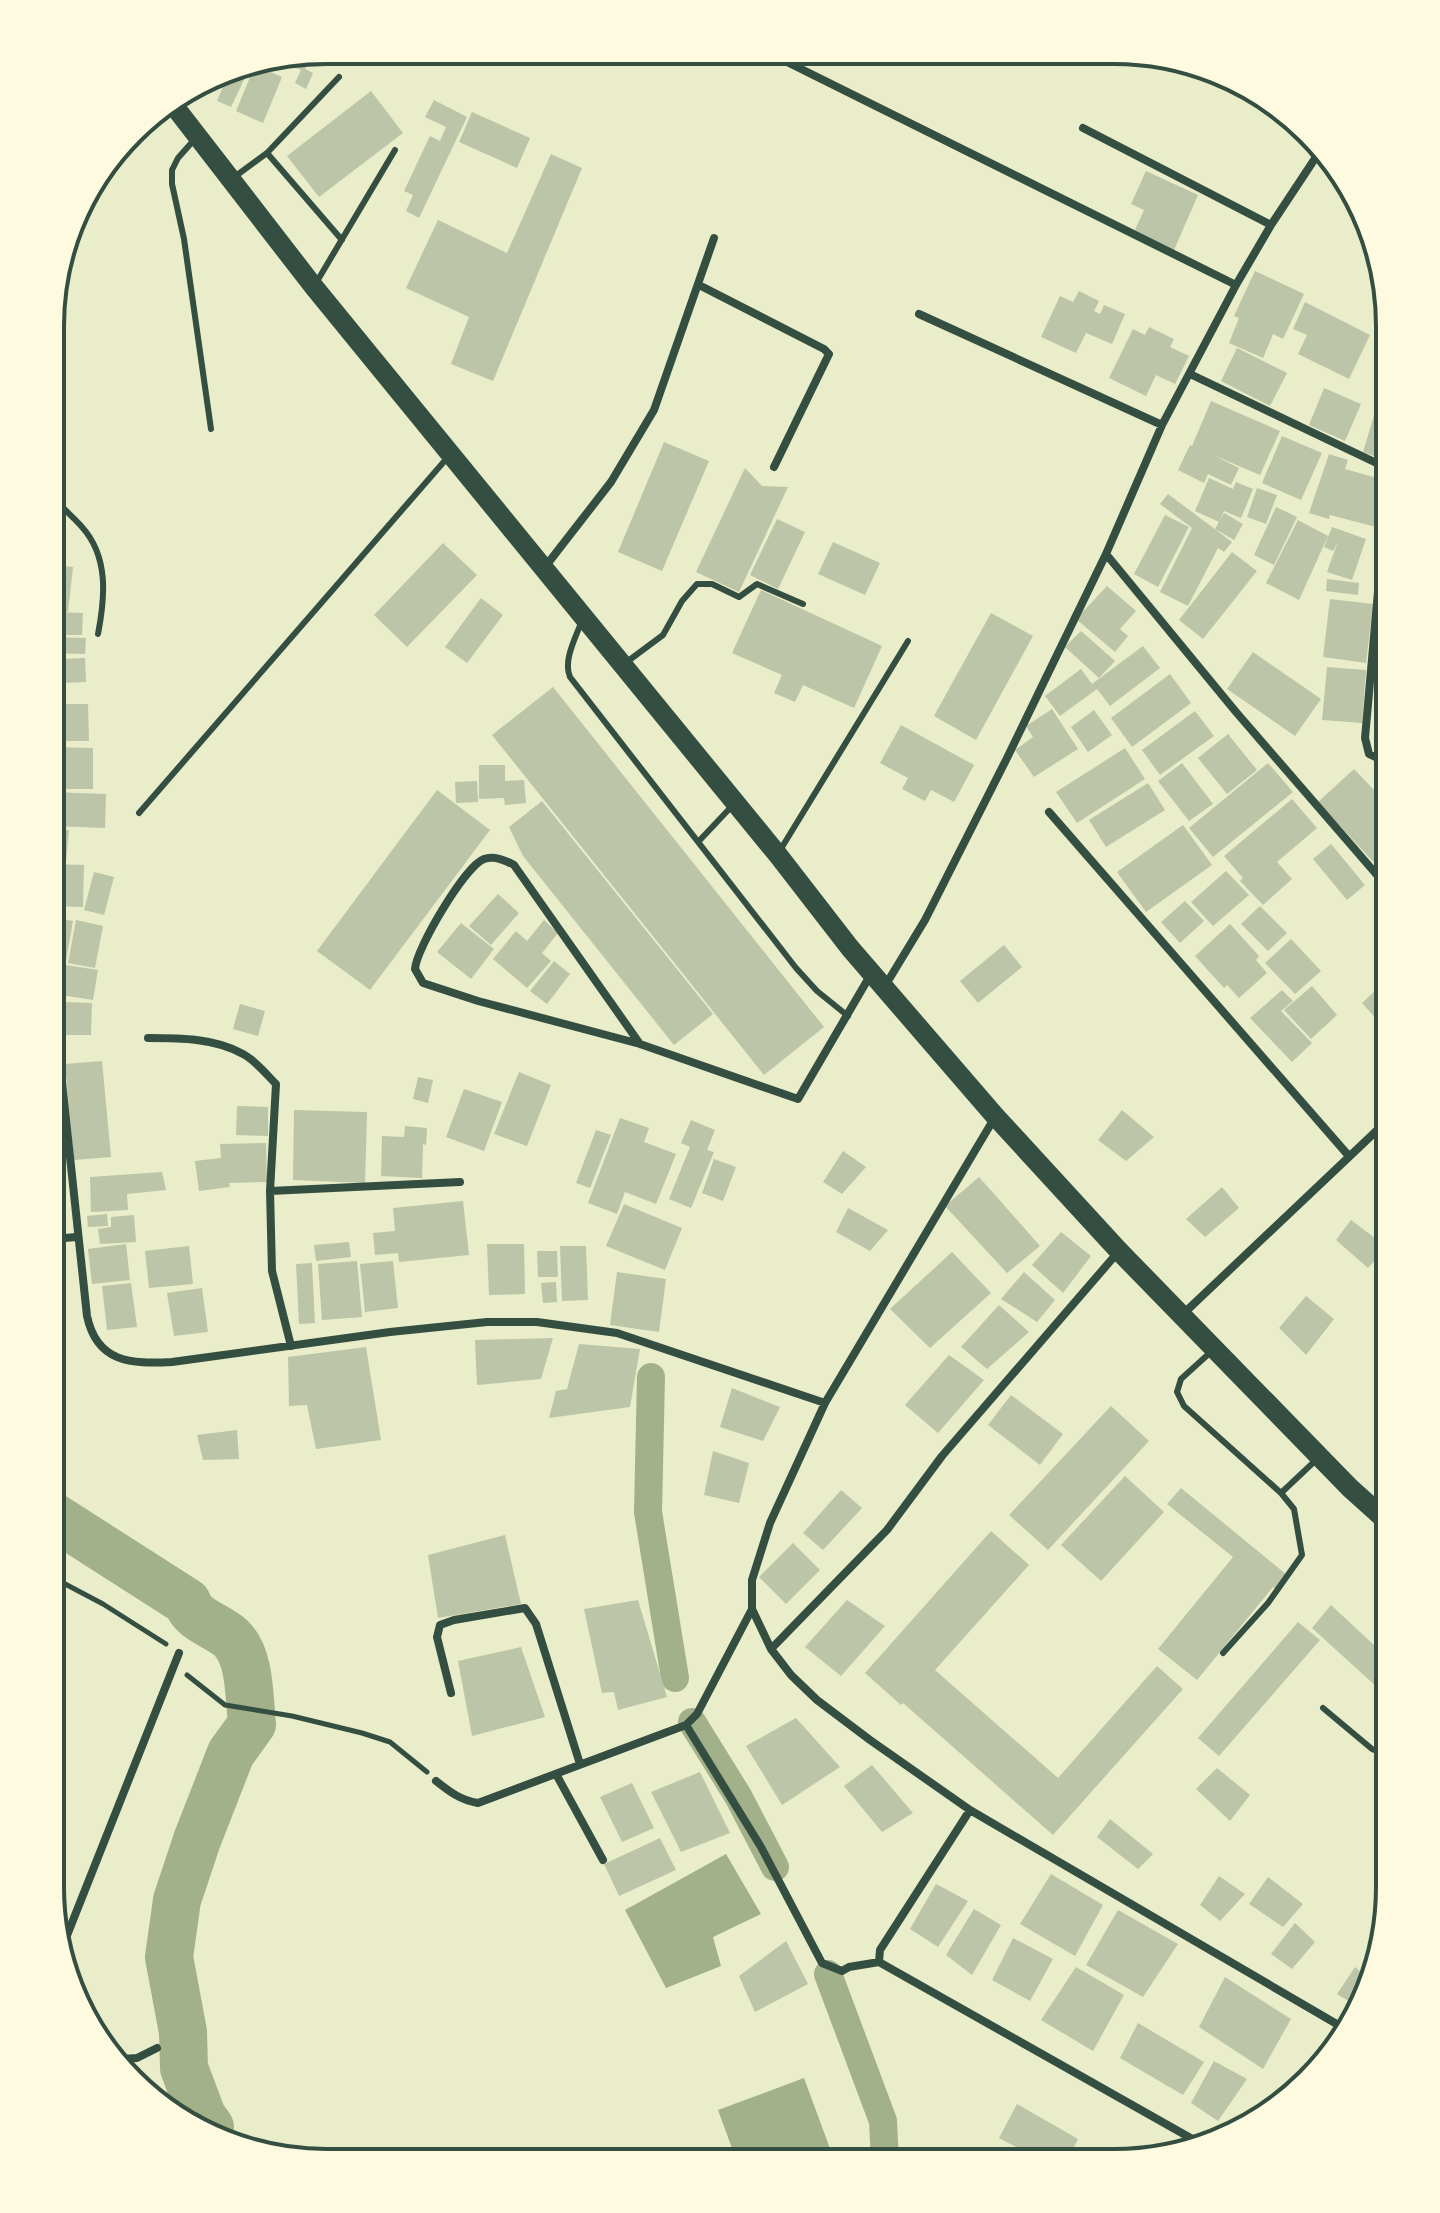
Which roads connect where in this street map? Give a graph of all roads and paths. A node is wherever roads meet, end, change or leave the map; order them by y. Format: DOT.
graph roads {
  1 [pos="791,64"];
  2 [pos="339,77"];
  3 [pos="178,111"];
  4 [pos="1083,128"];
  5 [pos="197,137"];
  6 [pos="395,150"];
  7 [pos="267,153"];
  8 [pos="1315,159"];
  9 [pos="230,180"];
  10 [pos="1271,225"];
  11 [pos="714,238"];
  12 [pos="342,240"];
  13 [pos="699,285"];
  14 [pos="1236,285"];
  15 [pos="314,287"];
  16 [pos="919,314"];
  17 [pos="1190,374"];
  18 [pos="1162,425"];
  19 [pos="211,429"];
  20 [pos="450,455"];
  21 [pos="1376,463"];
  22 [pos="774,467"];
  23 [pos="64,508"];
  24 [pos="1106,554"];
  25 [pos="544,568"];
  26 [pos="803,604"];
  27 [pos="583,616"];
  28 [pos="1376,621"];
  29 [pos="98,634"];
  30 [pos="908,641"];
  31 [pos="622,666"];
  32 [pos="1376,757"];
  33 [pos="735,803"];
  34 [pos="1049,812"];
  35 [pos="139,813"];
  36 [pos="699,841"];
  37 [pos="778,855"];
  38 [pos="1376,873"];
  39 [pos="878,981"];
  40 [pos="848,1016"];
  41 [pos="148,1038"];
  42 [pos="640,1044"];
  43 [pos="64,1103"];
  44 [pos="995,1116"];
  45 [pos="1375,1131"];
  46 [pos="1348,1155"];
  47 [pos="460,1182"];
  48 [pos="270,1191"];
  49 [pos="77,1237"];
  50 [pos="64,1238"];
  51 [pos="1119,1251"];
  52 [pos="1181,1315"];
  53 [pos="291,1346"];
  54 [pos="1214,1349"];
  55 [pos="825,1403"];
  56 [pos="1320,1457"];
  57 [pos="1281,1493"];
  58 [pos="1375,1510"];
  59 [pos="64,1583"];
  60 [pos="752,1609"];
  61 [pos="771,1649"];
  62 [pos="179,1653"];
  63 [pos="1223,1653"];
  64 [pos="451,1693"];
  65 [pos="1323,1708"];
  66 [pos="686,1725"];
  67 [pos="1375,1750"];
  68 [pos="580,1764"];
  69 [pos="556,1774"];
  70 [pos="436,1781"];
  71 [pos="970,1810"];
  72 [pos="603,1860"];
  73 [pos="68,1932"];
  74 [pos="879,1962"];
  75 [pos="1337,2024"];
  76 [pos="157,2048"];
  77 [pos="129,2059"];
  78 [pos="1190,2137"];
  1 -- 14 [label="street"];
  2 -- 7 [label="lane"];
  3 -- 5 [label="main road"];
  4 -- 10 [label="street"];
  5 -- 9 [label="main road"];
  5 -- 19 [label="lane"];
  6 -- 12 [label="lane"];
  7 -- 9 [label="lane"];
  7 -- 12 [label="lane"];
  8 -- 10 [label="street"];
  9 -- 15 [label="main road"];
  10 -- 14 [label="street"];
  11 -- 13 [label="street"];
  12 -- 15 [label="lane"];
  13 -- 22 [label="street"];
  13 -- 25 [label="street"];
  14 -- 17 [label="street"];
  15 -- 20 [label="main road"];
  16 -- 18 [label="street"];
  17 -- 18 [label="street"];
  17 -- 21 [label="street"];
  18 -- 24 [label="street"];
  20 -- 25 [label="main road"];
  20 -- 35 [label="lane"];
  23 -- 29 [label="lane"];
  24 -- 38 [label="street"];
  24 -- 39 [label="street"];
  25 -- 27 [label="main road"];
  26 -- 31 [label="lane"];
  27 -- 31 [label="main road"];
  27 -- 36 [label="lane"];
  28 -- 32 [label="street"];
  30 -- 37 [label="lane"];
  31 -- 33 [label="main road"];
  33 -- 36 [label="lane"];
  33 -- 37 [label="main road"];
  34 -- 46 [label="street"];
  36 -- 40 [label="lane"];
  37 -- 39 [label="main road"];
  39 -- 40 [label="street"];
  39 -- 44 [label="main road"];
  40 -- 42 [label="street"];
  41 -- 48 [label="street"];
  42 -- 42 [label="street"];
  43 -- 49 [label="street"];
  44 -- 51 [label="main road"];
  44 -- 55 [label="street"];
  45 -- 46 [label="street"];
  46 -- 52 [label="street"];
  47 -- 48 [label="street"];
  48 -- 53 [label="street"];
  49 -- 50 [label="street"];
  49 -- 53 [label="street"];
  51 -- 52 [label="main road"];
  51 -- 61 [label="street"];
  52 -- 54 [label="main road"];
  53 -- 55 [label="street"];
  54 -- 56 [label="main road"];
  54 -- 57 [label="lane"];
  55 -- 60 [label="street"];
  56 -- 57 [label="lane"];
  56 -- 58 [label="main road"];
  57 -- 63 [label="lane"];
  59 -- 62 [label="path"];
  60 -- 61 [label="street"];
  60 -- 66 [label="street"];
  61 -- 71 [label="street"];
  62 -- 70 [label="path"];
  62 -- 73 [label="street"];
  64 -- 68 [label="street"];
  65 -- 67 [label="lane"];
  66 -- 68 [label="street"];
  66 -- 74 [label="street"];
  68 -- 69 [label="street"];
  69 -- 70 [label="street"];
  69 -- 72 [label="street"];
  71 -- 74 [label="street"];
  71 -- 75 [label="street"];
  74 -- 78 [label="street"];
  76 -- 77 [label="street"];
}
